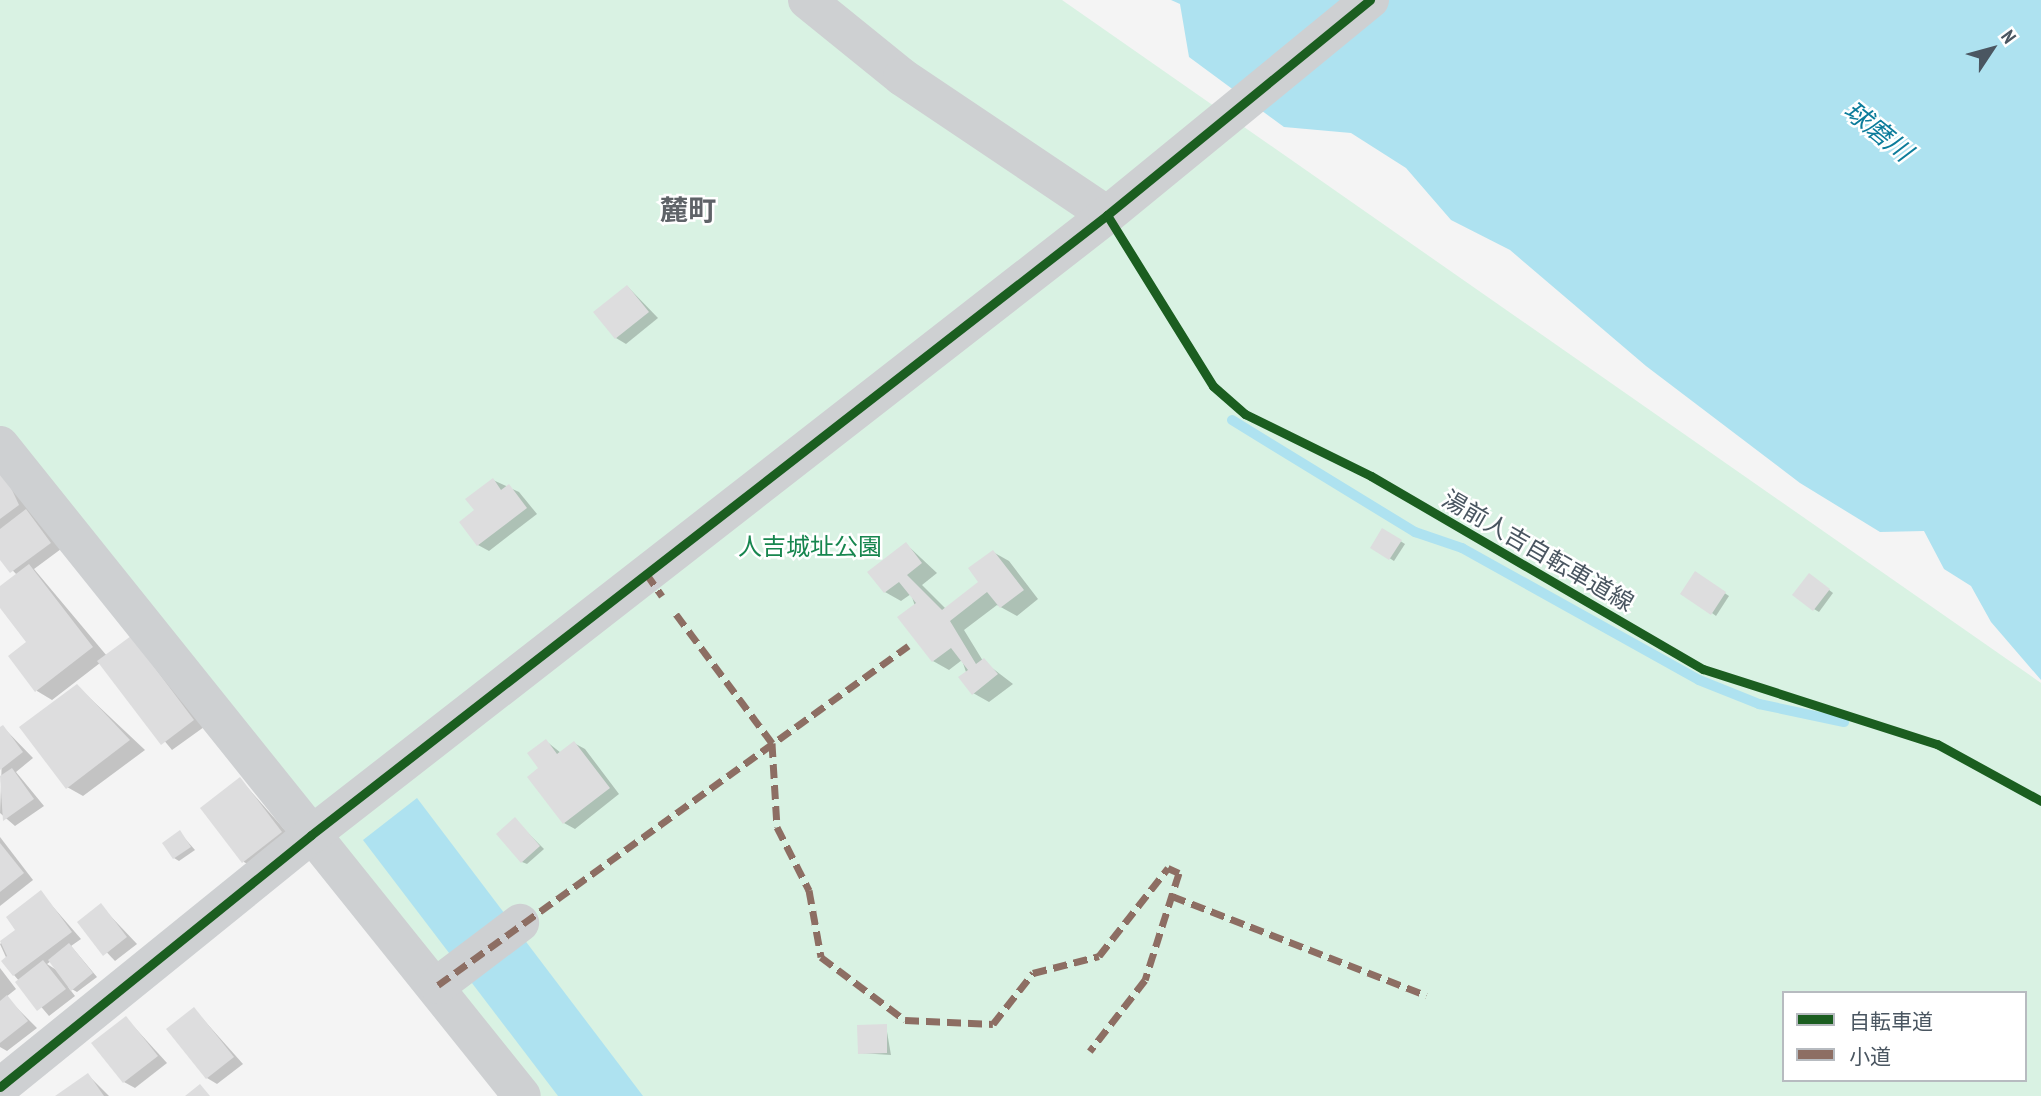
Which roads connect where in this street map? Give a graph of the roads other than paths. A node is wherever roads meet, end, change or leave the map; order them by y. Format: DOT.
graph roads {
  1 [pos="807,0"];
  2 [pos="1370,0"];
  3 [pos="1107,215"];
  4 [pos="0,445"];
  5 [pos="311,835"];
  6 [pos="520,923"];
  7 [pos="448,978"];
  8 [pos="0,1087"];
  9 [pos="522,1096"];
  1 -- 3 [label="street"];
  2 -- 3 [label="street"];
  3 -- 5 [label="street"];
  4 -- 5 [label="street"];
  5 -- 7 [label="street"];
  5 -- 8 [label="street"];
  6 -- 7 [label="street"];
  7 -- 9 [label="street"];
}
